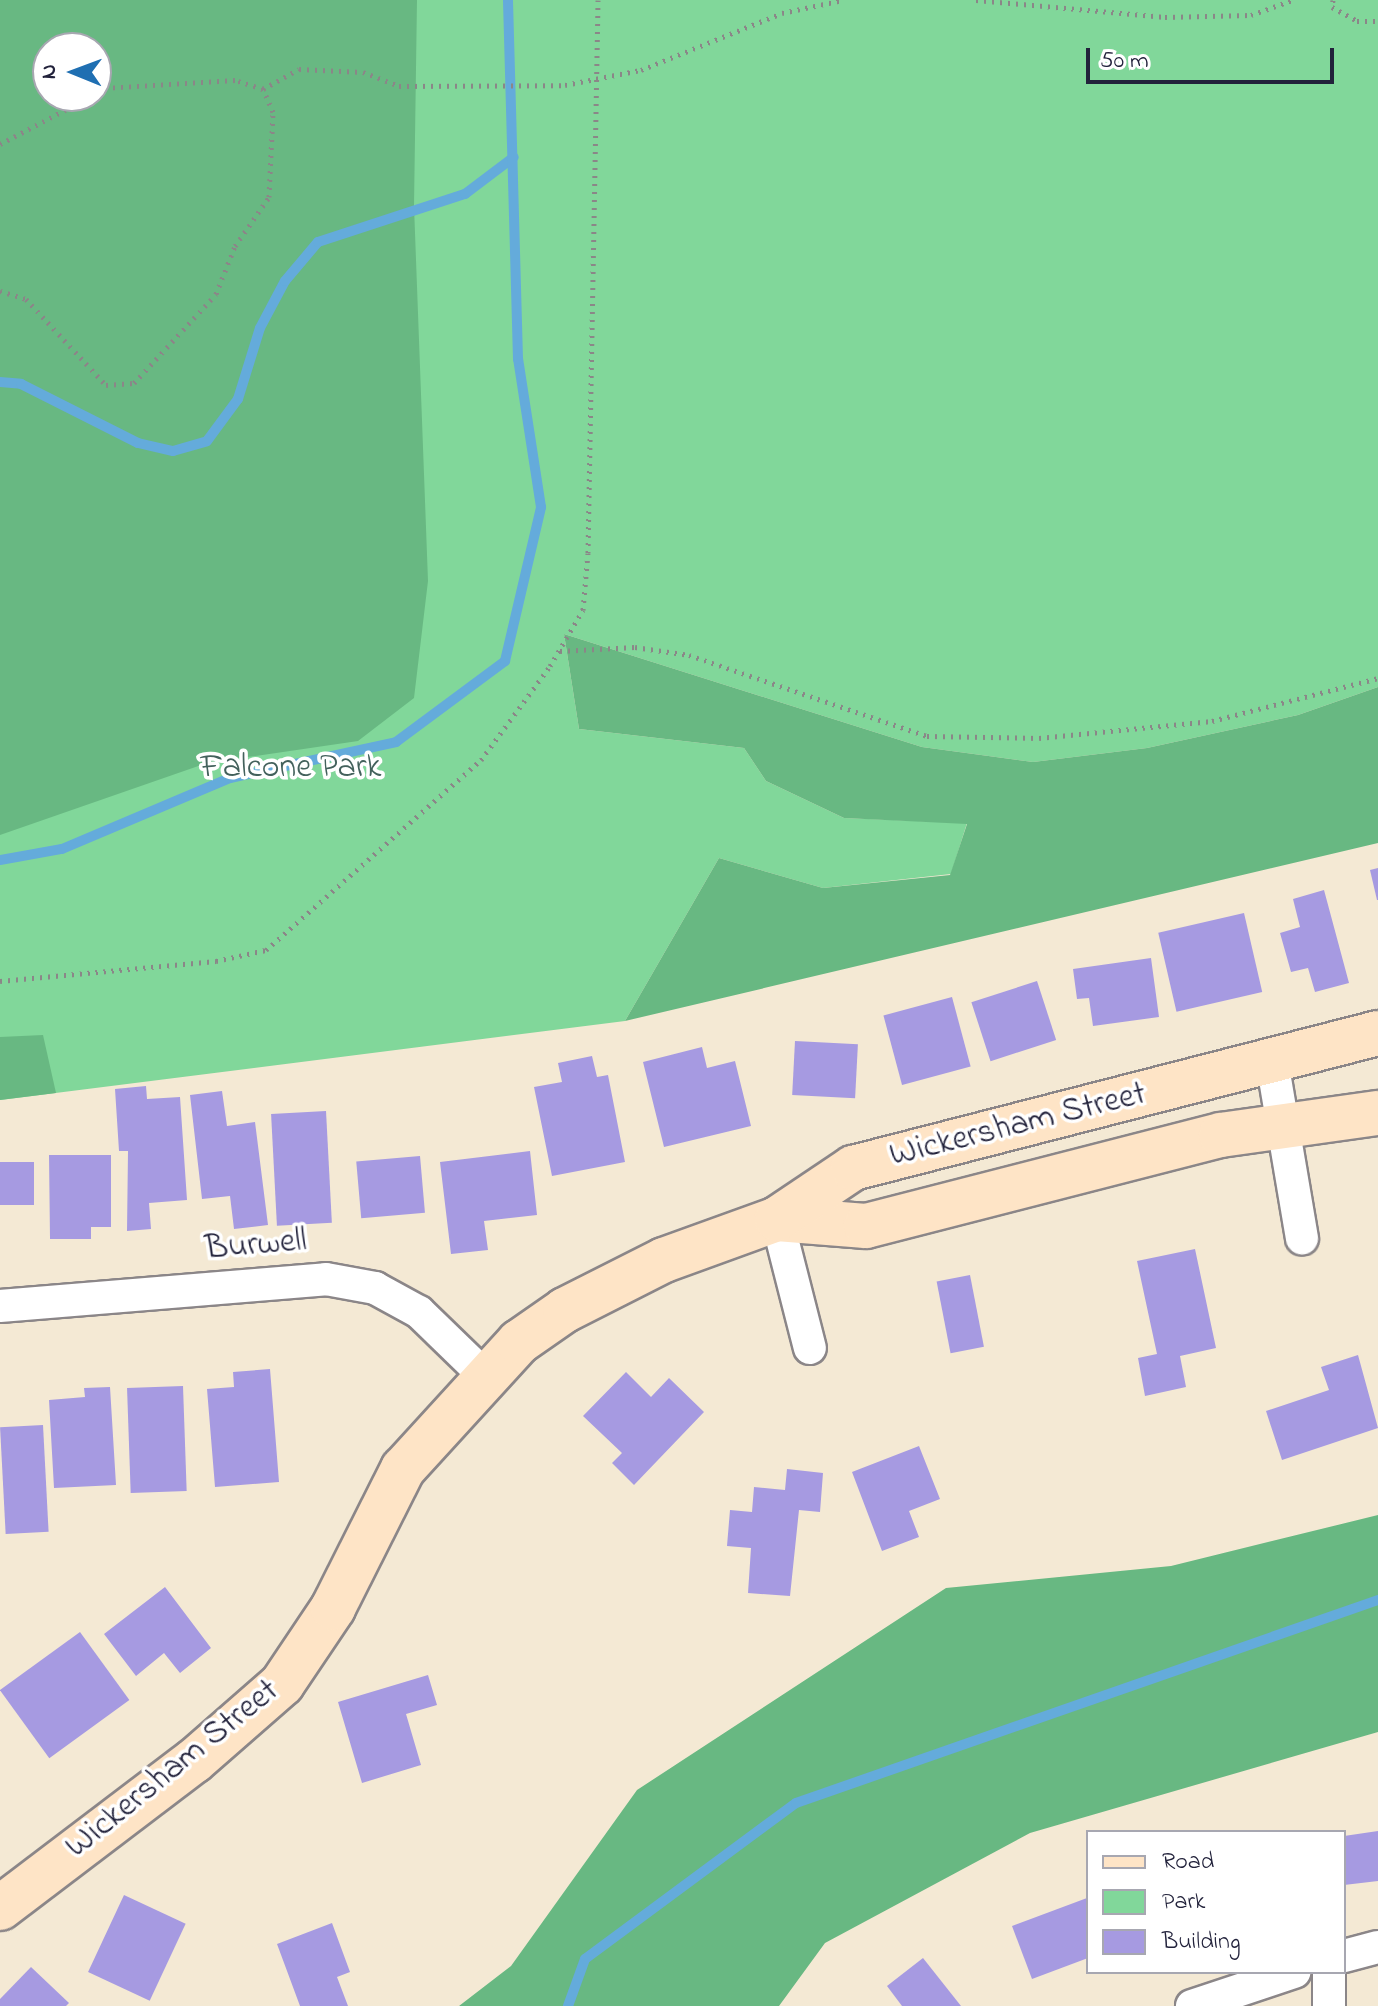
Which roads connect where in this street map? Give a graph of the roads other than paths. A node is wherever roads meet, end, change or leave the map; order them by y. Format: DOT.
graph roads {
  1 [pos="1378,1033"];
  2 [pos="1272,1061"];
  3 [pos="1378,1113"];
  4 [pos="1283,1125"];
  5 [pos="777,1219"];
  6 [pos="1302,1238"];
  7 [pos="0,1306"];
  8 [pos="810,1348"];
  9 [pos="485,1376"];
  10 [pos="0,1908"];
  11 [pos="1378,1947"];
  12 [pos="1346,1955"];
  13 [pos="1288,1974"];
  14 [pos="1329,1974"];
  15 [pos="1192,2006"];
  16 [pos="1329,2006"];
  1 -- 2 [label="street, Wickersham Street"];
  2 -- 4 [label="street"];
  2 -- 5 [label="street, Wickersham Street"];
  3 -- 4 [label="street, Wickersham Street"];
  4 -- 5 [label="street, Wickersham Street"];
  4 -- 6 [label="street"];
  5 -- 8 [label="street"];
  5 -- 9 [label="street, Wickersham Street"];
  7 -- 9 [label="street, Burwell"];
  9 -- 10 [label="street, Wickersham Street"];
  11 -- 12 [label="street"];
  13 -- 15 [label="street"];
  14 -- 16 [label="street"];
}
